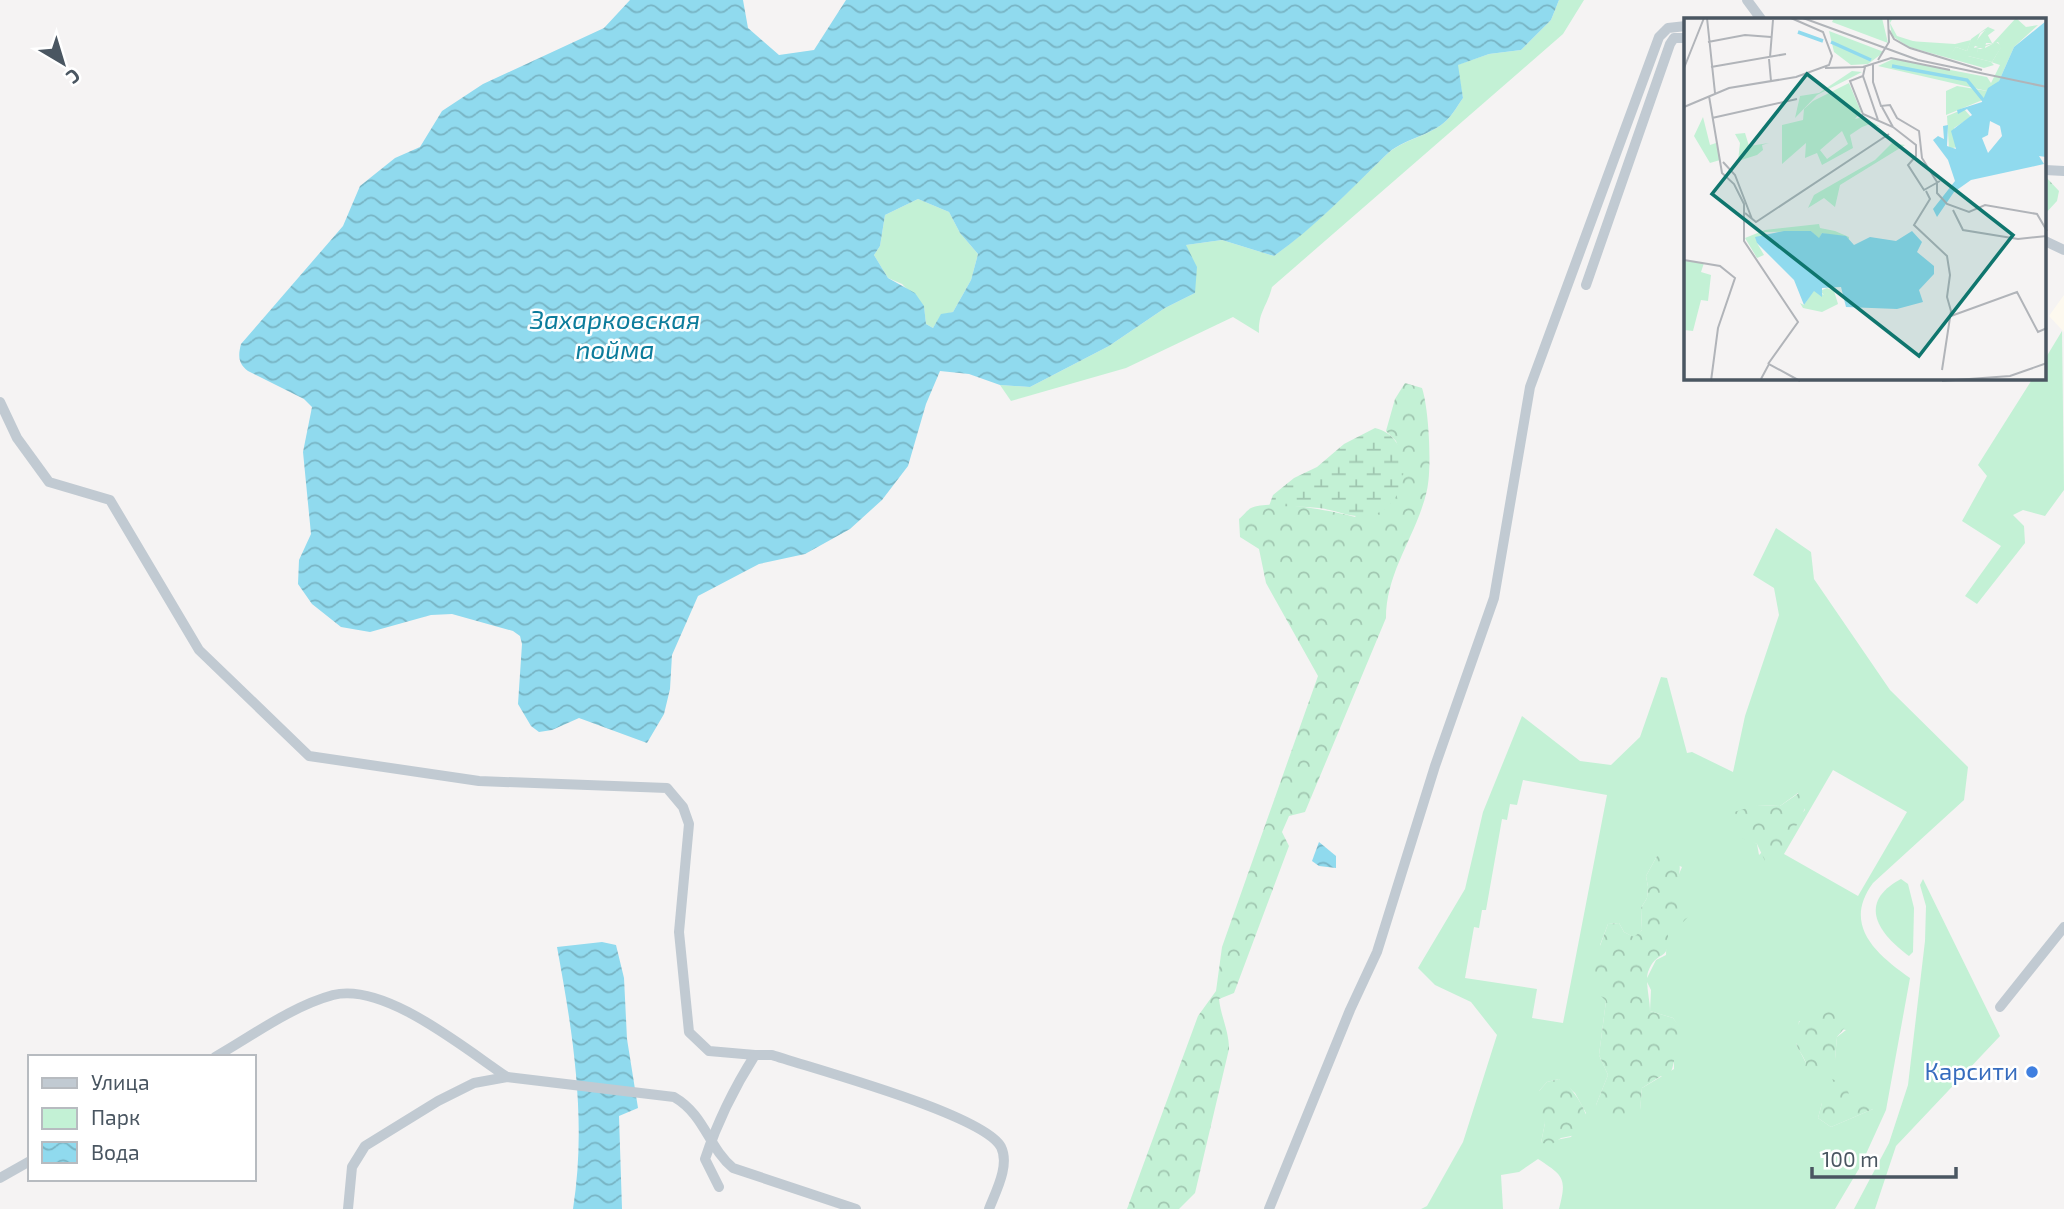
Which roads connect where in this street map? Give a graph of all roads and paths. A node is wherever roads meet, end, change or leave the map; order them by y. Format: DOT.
graph roads {
  1 [pos="1747,0"];
  2 [pos="1760,18"];
  3 [pos="1684,26"];
  4 [pos="1684,38"];
  5 [pos="2046,170"];
  6 [pos="2064,171"];
  7 [pos="2046,241"];
  8 [pos="2064,250"];
  9 [pos="1586,285"];
  10 [pos="0,402"];
  11 [pos="2064,927"];
  12 [pos="2000,1007"];
  13 [pos="219,1055"];
  14 [pos="755,1055"];
  15 [pos="507,1077"];
  16 [pos="712,1138"];
  17 [pos="28,1162"];
  18 [pos="0,1178"];
  19 [pos="719,1187"];
  20 [pos="348,1209"];
  21 [pos="856,1209"];
  22 [pos="989,1209"];
  23 [pos="1269,1209"];
  1 -- 2 [label="street"];
  3 -- 23 [label="street"];
  4 -- 9 [label="street"];
  5 -- 6 [label="street"];
  7 -- 8 [label="street"];
  10 -- 14 [label="street"];
  11 -- 12 [label="street"];
  13 -- 15 [label="street"];
  14 -- 16 [label="street"];
  14 -- 22 [label="street"];
  15 -- 16 [label="street"];
  15 -- 20 [label="street"];
  16 -- 19 [label="street"];
  16 -- 21 [label="street"];
  17 -- 18 [label="street"];
}
